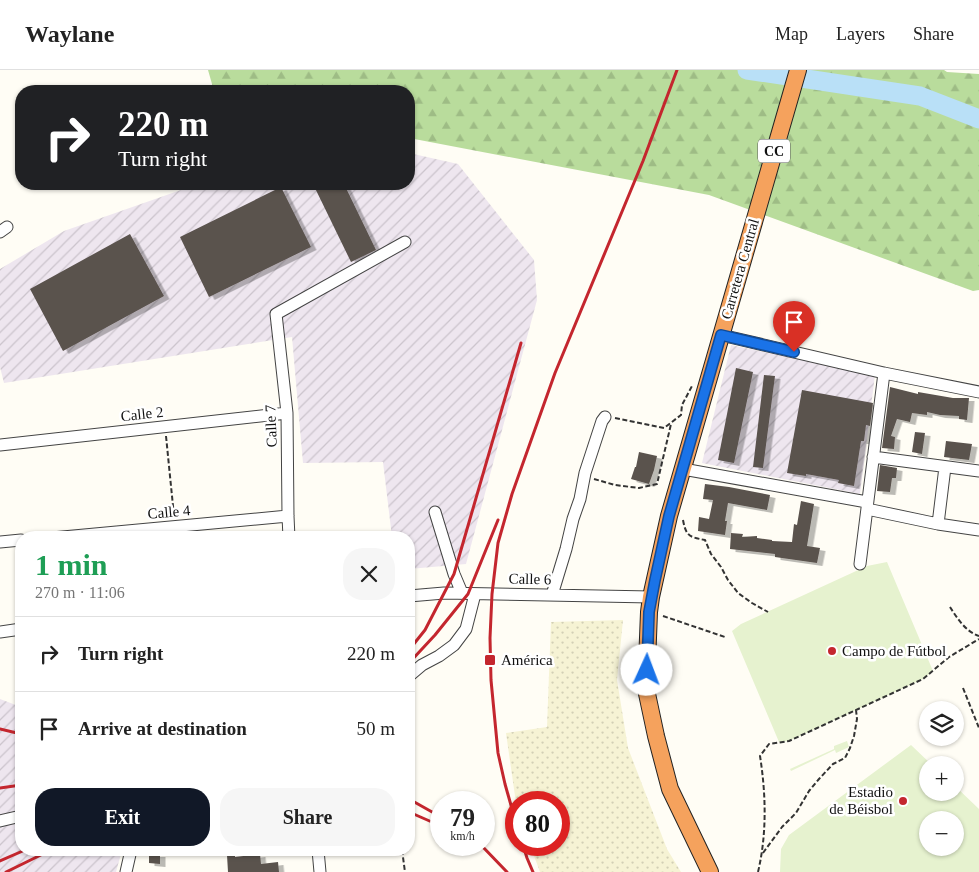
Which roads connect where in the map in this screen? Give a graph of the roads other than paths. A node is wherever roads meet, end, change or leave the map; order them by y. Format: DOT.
graph roads {
  1 [pos="798,70"];
  2 [pos="405,242"];
  3 [pos="721,335"];
  4 [pos="884,373"];
  5 [pos="979,392"];
  6 [pos="287,413"];
  7 [pos="605,417"];
  8 [pos="0,445"];
  9 [pos="873,457"];
  10 [pos="945,467"];
  11 [pos="682,469"];
  12 [pos="979,471"];
  13 [pos="867,505"];
  14 [pos="435,512"];
  15 [pos="288,516"];
  16 [pos="938,524"];
  17 [pos="979,530"];
  18 [pos="124,531"];
  19 [pos="289,531"];
  20 [pos="15,541"];
  21 [pos="0,542"];
  22 [pos="860,564"];
  23 [pos="462,593"];
  24 [pos="475,594"];
  25 [pos="552,595"];
  26 [pos="415,596"];
  27 [pos="650,604"];
  28 [pos="15,630"];
  29 [pos="0,632"];
  30 [pos="415,671"];
  31 [pos="15,818"];
  32 [pos="0,822"];
  33 [pos="130,856"];
  34 [pos="319,856"];
  35 [pos="126,872"];
  36 [pos="320,872"];
  37 [pos="710,872"];
  1 -- 3 [label="highway, Carretera Central / CC"];
  2 -- 6 [label="street, Calle 7"];
  3 -- 4 [label="street"];
  3 -- 11 [label="highway, Carretera Central / CC"];
  4 -- 5 [label="street"];
  4 -- 9 [label="street"];
  6 -- 8 [label="street, Calle 2"];
  6 -- 15 [label="street, Calle 7"];
  7 -- 25 [label="street"];
  9 -- 10 [label="street"];
  9 -- 13 [label="street"];
  10 -- 12 [label="street"];
  10 -- 16 [label="street"];
  11 -- 13 [label="street"];
  11 -- 27 [label="highway, Carretera Central / CC"];
  13 -- 16 [label="street"];
  13 -- 22 [label="street"];
  14 -- 23 [label="street"];
  15 -- 18 [label="street, Calle 4"];
  15 -- 19 [label="street, Calle 7"];
  16 -- 17 [label="street"];
  20 -- 21 [label="street"];
  23 -- 24 [label="street, Calle 6"];
  23 -- 26 [label="street, Calle 6"];
  24 -- 25 [label="street, Calle 6"];
  24 -- 30 [label="street"];
  25 -- 27 [label="street, Calle 6"];
  27 -- 37 [label="highway, Carretera Central / CC"];
  28 -- 29 [label="street"];
  31 -- 32 [label="street"];
  33 -- 35 [label="street"];
  34 -- 36 [label="street"];
}
